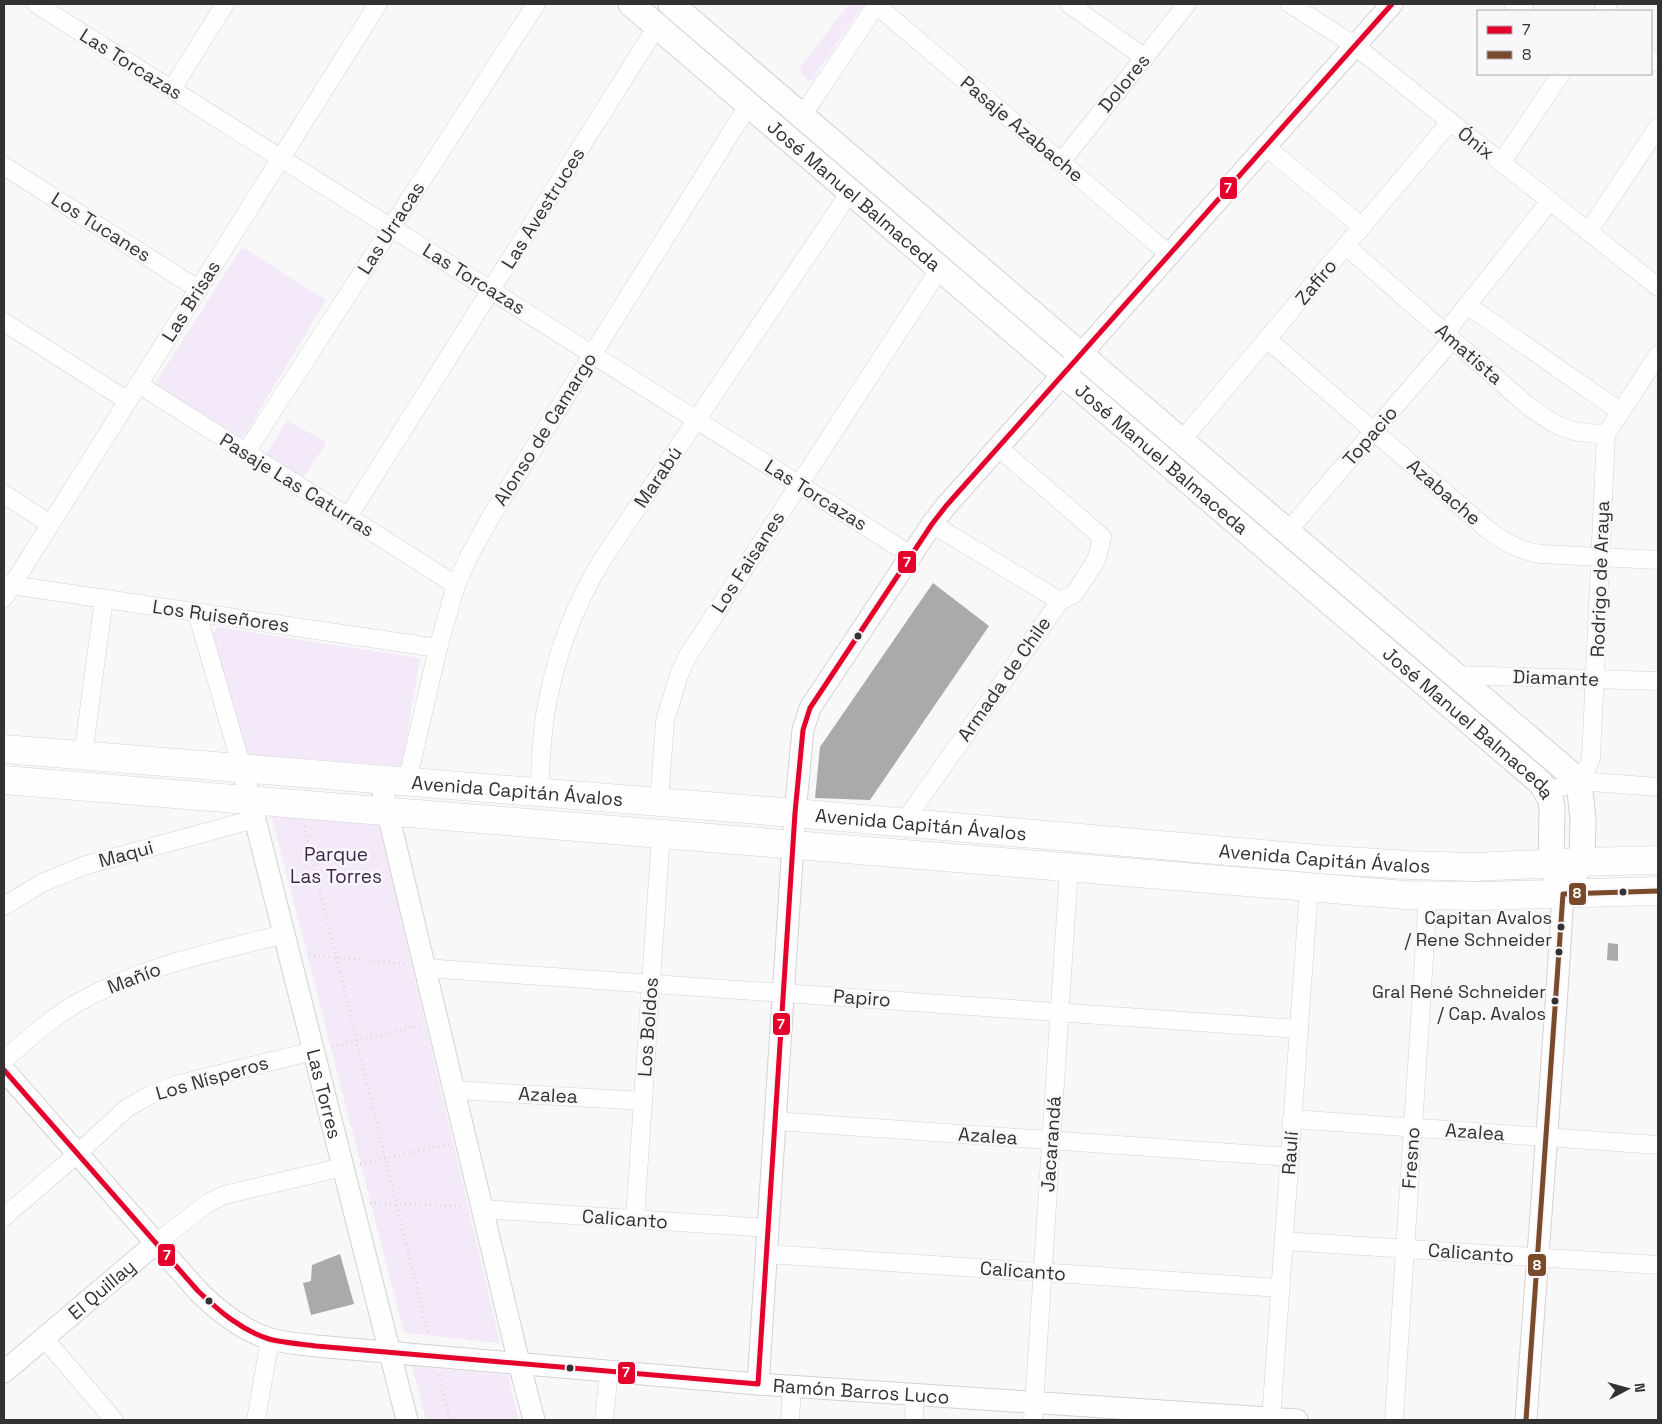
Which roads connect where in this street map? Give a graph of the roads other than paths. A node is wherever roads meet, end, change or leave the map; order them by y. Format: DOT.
graph roads {
  1 [pos="36,4"];
  2 [pos="225,4"];
  3 [pos="378,4"];
  4 [pos="536,4"];
  5 [pos="631,4"];
  6 [pos="876,4"];
  7 [pos="1069,4"];
  8 [pos="1187,4"];
  9 [pos="1290,4"];
  10 [pos="1392,4"];
  11 [pos="681,7"];
  12 [pos="658,26"];
  13 [pos="1354,45"];
  14 [pos="1145,58"];
  15 [pos="1560,75"];
  16 [pos="172,89"];
  17 [pos="749,104"];
  18 [pos="802,116"];
  19 [pos="1450,122"];
  20 [pos="1658,127"];
  21 [pos="1265,146"];
  22 [pos="281,158"];
  23 [pos="1061,162"];
  24 [pos="1501,163"];
  25 [pos="4,166"];
  26 [pos="850,192"];
  27 [pos="1550,201"];
  28 [pos="1362,227"];
  29 [pos="392,228"];
  30 [pos="1588,232"];
  31 [pos="1346,246"];
  32 [pos="1169,254"];
  33 [pos="940,268"];
  34 [pos="1658,287"];
  35 [pos="198,289"];
  36 [pos="491,291"];
  37 [pos="1467,305"];
  38 [pos="4,322"];
  39 [pos="1449,336"];
  40 [pos="1267,339"];
  41 [pos="592,354"];
  42 [pos="1080,354"];
  43 [pos="1658,355"];
  44 [pos="1063,373"];
  45 [pos="138,384"];
  46 [pos="128,401"];
  47 [pos="1621,412"];
  48 [pos="696,420"];
  49 [pos="1374,431"];
  50 [pos="1606,434"];
  51 [pos="1181,441"];
  52 [pos="998,447"];
  53 [pos="246,452"];
  54 [pos="798,484"];
  55 [pos="4,494"];
  56 [pos="348,517"];
  57 [pos="50,524"];
  58 [pos="932,524"];
  59 [pos="1287,532"];
  60 [pos="911,555"];
  61 [pos="1601,558"];
  62 [pos="1658,560"];
  63 [pos="456,585"];
  64 [pos="6,589"];
  65 [pos="104,599"];
  66 [pos="1060,601"];
  67 [pos="197,613"];
  68 [pos="438,648"];
  69 [pos="1454,675"];
  70 [pos="1596,679"];
  71 [pos="1658,681"];
  72 [pos="4,749"];
  73 [pos="84,755"];
  74 [pos="242,768"];
  75 [pos="4,780"];
  76 [pos="380,780"];
  77 [pos="1579,781"];
  78 [pos="407,782"];
  79 [pos="1658,787"];
  80 [pos="1546,791"];
  81 [pos="538,792"];
  82 [pos="659,802"];
  83 [pos="252,810"];
  84 [pos="388,812"];
  85 [pos="795,813"];
  86 [pos="903,823"];
  87 [pos="661,834"];
  88 [pos="793,845"];
  89 [pos="1658,860"];
  90 [pos="1582,862"];
  91 [pos="1551,864"];
  92 [pos="1069,868"];
  93 [pos="1309,888"];
  94 [pos="1658,890"];
  95 [pos="1562,894"];
  96 [pos="1428,896"];
  97 [pos="4,906"];
  98 [pos="284,934"];
  99 [pos="417,966"];
  100 [pos="650,984"];
  101 [pos="783,993"];
  102 [pos="1060,1012"];
  103 [pos="1299,1029"];
  104 [pos="322,1049"];
  105 [pos="4,1060"];
  106 [pos="4,1070"];
  107 [pos="454,1090"];
  108 [pos="642,1101"];
  109 [pos="1292,1119"];
  110 [pos="775,1121"];
  111 [pos="1414,1128"];
  112 [pos="1547,1138"];
  113 [pos="1051,1140"];
  114 [pos="1658,1145"];
  115 [pos="77,1154"];
  116 [pos="1290,1157"];
  117 [pos="352,1165"];
  118 [pos="475,1208"];
  119 [pos="4,1216"];
  120 [pos="634,1219"];
  121 [pos="768,1228"];
  122 [pos="1284,1240"];
  123 [pos="156,1244"];
  124 [pos="1406,1249"];
  125 [pos="766,1254"];
  126 [pos="1537,1257"];
  127 [pos="1658,1265"];
  128 [pos="1042,1272"];
  129 [pos="1280,1288"];
  130 [pos="44,1338"];
  131 [pos="270,1339"];
  132 [pos="389,1352"];
  133 [pos="519,1363"];
  134 [pos="609,1371"];
  135 [pos="4,1372"];
  136 [pos="758,1384"];
  137 [pos="792,1386"];
  138 [pos="915,1395"];
  139 [pos="1033,1411"];
  140 [pos="1271,1418"];
  141 [pos="1249,1419"];
  142 [pos="114,1420"];
  143 [pos="256,1420"];
  144 [pos="407,1420"];
  145 [pos="534,1420"];
  146 [pos="604,1420"];
  147 [pos="790,1420"];
  148 [pos="914,1420"];
  149 [pos="1296,1420"];
  150 [pos="1394,1420"];
  151 [pos="1526,1420"];
  1 -- 16 [label="street, Las Torcazas"];
  2 -- 16 [label="street"];
  3 -- 22 [label="street, Las Brisas"];
  4 -- 29 [label="street, Las Urracas"];
  5 -- 12 [label="main road, José Manuel Balmaceda"];
  6 -- 18 [label="street"];
  6 -- 23 [label="street, Pasaje Azabache"];
  7 -- 14 [label="street"];
  8 -- 14 [label="street, Dolores"];
  9 -- 13 [label="street, Ónix"];
  10 -- 13 [label="street"];
  11 -- 18 [label="main road, José Manuel Balmaceda"];
  12 -- 17 [label="main road, José Manuel Balmaceda"];
  12 -- 36 [label="street, Las Avestruces"];
  13 -- 19 [label="street, Ónix"];
  13 -- 21 [label="street"];
  14 -- 23 [label="street, Dolores"];
  15 -- 24 [label="street"];
  16 -- 22 [label="street, Las Torcazas"];
  17 -- 26 [label="main road, José Manuel Balmaceda"];
  17 -- 41 [label="street, Alonso de Camargo"];
  18 -- 42 [label="main road, José Manuel Balmaceda"];
  19 -- 24 [label="street, Ónix"];
  19 -- 28 [label="street, Zafiro"];
  20 -- 30 [label="street"];
  21 -- 28 [label="street"];
  21 -- 32 [label="street"];
  22 -- 29 [label="street, Las Torcazas"];
  22 -- 35 [label="street, Las Brisas"];
  23 -- 32 [label="street, Pasaje Azabache"];
  24 -- 27 [label="street, Ónix"];
  25 -- 35 [label="street, Los Tucanes"];
  26 -- 33 [label="main road, José Manuel Balmaceda"];
  26 -- 48 [label="street, Marabú"];
  27 -- 30 [label="street, Ónix"];
  27 -- 37 [label="street, Topacio"];
  28 -- 31 [label="street, Zafiro"];
  29 -- 36 [label="street, Las Torcazas"];
  29 -- 53 [label="street, Las Urracas"];
  30 -- 34 [label="street, Ónix"];
  31 -- 39 [label="street, Amatista"];
  31 -- 40 [label="street, Zafiro"];
  32 -- 42 [label="street"];
  33 -- 44 [label="main road, José Manuel Balmaceda"];
  33 -- 54 [label="street, Los Faisanes"];
  35 -- 45 [label="street, Las Brisas"];
  36 -- 41 [label="street, Las Torcazas"];
  36 -- 56 [label="street, Las Avestruces"];
  37 -- 39 [label="street, Topacio"];
  37 -- 47 [label="street, Amatista"];
  38 -- 46 [label="street"];
  39 -- 49 [label="street, Topacio"];
  39 -- 50 [label="street, Amatista"];
  40 -- 49 [label="street, Azabache"];
  40 -- 51 [label="street, Zafiro"];
  41 -- 48 [label="street, Las Torcazas"];
  41 -- 63 [label="street, Alonso de Camargo"];
  42 -- 44 [label="street"];
  42 -- 51 [label="main road, José Manuel Balmaceda"];
  43 -- 47 [label="street"];
  44 -- 52 [label="street"];
  44 -- 80 [label="main road, José Manuel Balmaceda"];
  45 -- 46 [label="street, Las Brisas"];
  45 -- 53 [label="street, Pasaje Las Caturras"];
  46 -- 57 [label="street, Las Brisas"];
  47 -- 50 [label="street"];
  48 -- 54 [label="street, Las Torcazas"];
  48 -- 81 [label="street, Marabú"];
  49 -- 59 [label="street, Topacio"];
  49 -- 61 [label="street, Azabache"];
  50 -- 61 [label="street, Rodrigo de Araya"];
  51 -- 59 [label="main road, José Manuel Balmaceda"];
  52 -- 58 [label="street"];
  52 -- 66 [label="street, Armada de Chile"];
  53 -- 56 [label="street, Pasaje Las Caturras"];
  54 -- 60 [label="street, Las Torcazas"];
  54 -- 82 [label="street, Los Faisanes"];
  55 -- 57 [label="street"];
  56 -- 63 [label="street, Pasaje Las Caturras"];
  57 -- 64 [label="street, Las Brisas"];
  58 -- 60 [label="street"];
  58 -- 66 [label="street"];
  59 -- 69 [label="main road, José Manuel Balmaceda"];
  60 -- 85 [label="street"];
  61 -- 62 [label="street, Azabache"];
  61 -- 70 [label="street, Rodrigo de Araya"];
  63 -- 68 [label="street, Alonso de Camargo"];
  64 -- 65 [label="street, Los Ruiseñores"];
  65 -- 67 [label="street, Los Ruiseñores"];
  65 -- 73 [label="street"];
  66 -- 86 [label="street, Armada de Chile"];
  67 -- 68 [label="street, Los Ruiseñores"];
  67 -- 74 [label="street"];
  68 -- 78 [label="street, Alonso de Camargo"];
  69 -- 70 [label="street, Diamante"];
  69 -- 77 [label="main road, José Manuel Balmaceda"];
  70 -- 71 [label="street, Diamante"];
  70 -- 77 [label="street, Rodrigo de Araya"];
  72 -- 73 [label="highway, Avenida Capitán Ávalos"];
  73 -- 74 [label="highway, Avenida Capitán Ávalos"];
  74 -- 76 [label="highway, Avenida Capitán Ávalos"];
  74 -- 83 [label="street, Las Torres"];
  75 -- 83 [label="highway, Avenida Capitán Ávalos"];
  76 -- 78 [label="highway, Avenida Capitán Ávalos"];
  76 -- 84 [label="street"];
  77 -- 79 [label="street"];
  77 -- 80 [label="street"];
  77 -- 90 [label="main road, José Manuel Balmaceda"];
  78 -- 81 [label="highway, Avenida Capitán Ávalos"];
  80 -- 91 [label="main road, José Manuel Balmaceda"];
  81 -- 82 [label="highway, Avenida Capitán Ávalos"];
  82 -- 85 [label="highway, Avenida Capitán Ávalos"];
  83 -- 84 [label="highway, Avenida Capitán Ávalos"];
  83 -- 97 [label="street, Maqui"];
  83 -- 98 [label="street, Las Torres"];
  84 -- 87 [label="highway, Avenida Capitán Ávalos"];
  84 -- 99 [label="street"];
  85 -- 86 [label="highway, Avenida Capitán Ávalos"];
  85 -- 88 [label="street"];
  86 -- 91 [label="highway, Avenida Capitán Ávalos"];
  87 -- 88 [label="highway, Avenida Capitán Ávalos"];
  87 -- 100 [label="street, Los Boldos"];
  88 -- 92 [label="highway, Avenida Capitán Ávalos"];
  88 -- 101 [label="street"];
  89 -- 90 [label="highway, Avenida Capitán Ávalos"];
  90 -- 91 [label="highway, Avenida Capitán Ávalos"];
  90 -- 95 [label="main road"];
  91 -- 95 [label="main road, José Manuel Balmaceda"];
  92 -- 93 [label="highway, Avenida Capitán Ávalos"];
  92 -- 102 [label="street, Jacarandá"];
  93 -- 96 [label="highway, Avenida Capitán Ávalos"];
  93 -- 103 [label="street, Raulí"];
  94 -- 95 [label="highway, Avenida Capitán Ávalos"];
  95 -- 96 [label="highway, Avenida Capitán Ávalos"];
  95 -- 112 [label="street"];
  96 -- 111 [label="street, Fresno"];
  98 -- 104 [label="street, Las Torres"];
  98 -- 105 [label="street, Mañío"];
  99 -- 100 [label="street, Papiro"];
  99 -- 107 [label="street"];
  100 -- 101 [label="street, Papiro"];
  100 -- 108 [label="street, Los Boldos"];
  101 -- 102 [label="street, Papiro"];
  101 -- 110 [label="street"];
  102 -- 103 [label="street, Papiro"];
  102 -- 113 [label="street, Jacarandá"];
  103 -- 109 [label="street, Raulí"];
  104 -- 115 [label="street, Los Nísperos"];
  104 -- 117 [label="street, Las Torres"];
  106 -- 115 [label="street, Ramón Barros Luco"];
  107 -- 108 [label="street, Azalea"];
  107 -- 118 [label="street"];
  108 -- 120 [label="street, Los Boldos"];
  109 -- 111 [label="street, Azalea"];
  109 -- 116 [label="street, Raulí"];
  110 -- 113 [label="street, Azalea"];
  110 -- 121 [label="street"];
  111 -- 112 [label="street, Azalea"];
  111 -- 124 [label="street, Fresno"];
  112 -- 114 [label="street, Azalea"];
  112 -- 126 [label="street"];
  113 -- 116 [label="street, Azalea"];
  113 -- 128 [label="street, Jacarandá"];
  115 -- 119 [label="street, Los Nísperos"];
  115 -- 123 [label="street, Ramón Barros Luco"];
  116 -- 122 [label="street, Raulí"];
  117 -- 123 [label="street, El Quillay"];
  117 -- 132 [label="street, Las Torres"];
  118 -- 120 [label="street, Calicanto"];
  118 -- 133 [label="street"];
  120 -- 121 [label="street, Calicanto"];
  121 -- 125 [label="street"];
  122 -- 124 [label="street, Calicanto"];
  122 -- 129 [label="street, Raulí"];
  123 -- 130 [label="street, El Quillay"];
  123 -- 131 [label="street, Ramón Barros Luco"];
  124 -- 126 [label="street, Calicanto"];
  124 -- 150 [label="street, Fresno"];
  125 -- 128 [label="street, Calicanto"];
  125 -- 136 [label="street"];
  126 -- 127 [label="street, Calicanto"];
  126 -- 151 [label="street"];
  128 -- 129 [label="street, Calicanto"];
  128 -- 139 [label="street, Jacarandá"];
  129 -- 140 [label="street, Raulí"];
  130 -- 135 [label="street, El Quillay"];
  130 -- 142 [label="street"];
  131 -- 132 [label="street, Ramón Barros Luco"];
  131 -- 143 [label="street"];
  132 -- 133 [label="street, Ramón Barros Luco"];
  132 -- 144 [label="street, Las Torres"];
  133 -- 134 [label="street, Ramón Barros Luco"];
  133 -- 145 [label="street"];
  134 -- 136 [label="street, Ramón Barros Luco"];
  134 -- 146 [label="street"];
  136 -- 137 [label="street, Ramón Barros Luco"];
  137 -- 138 [label="street, Ramón Barros Luco"];
  137 -- 147 [label="street"];
  138 -- 139 [label="street, Ramón Barros Luco"];
  138 -- 148 [label="street"];
  139 -- 141 [label="street, Ramón Barros Luco"];
  140 -- 141 [label="street, Ramón Barros Luco"];
  140 -- 149 [label="street, Ramón Barros Luco"];
}
